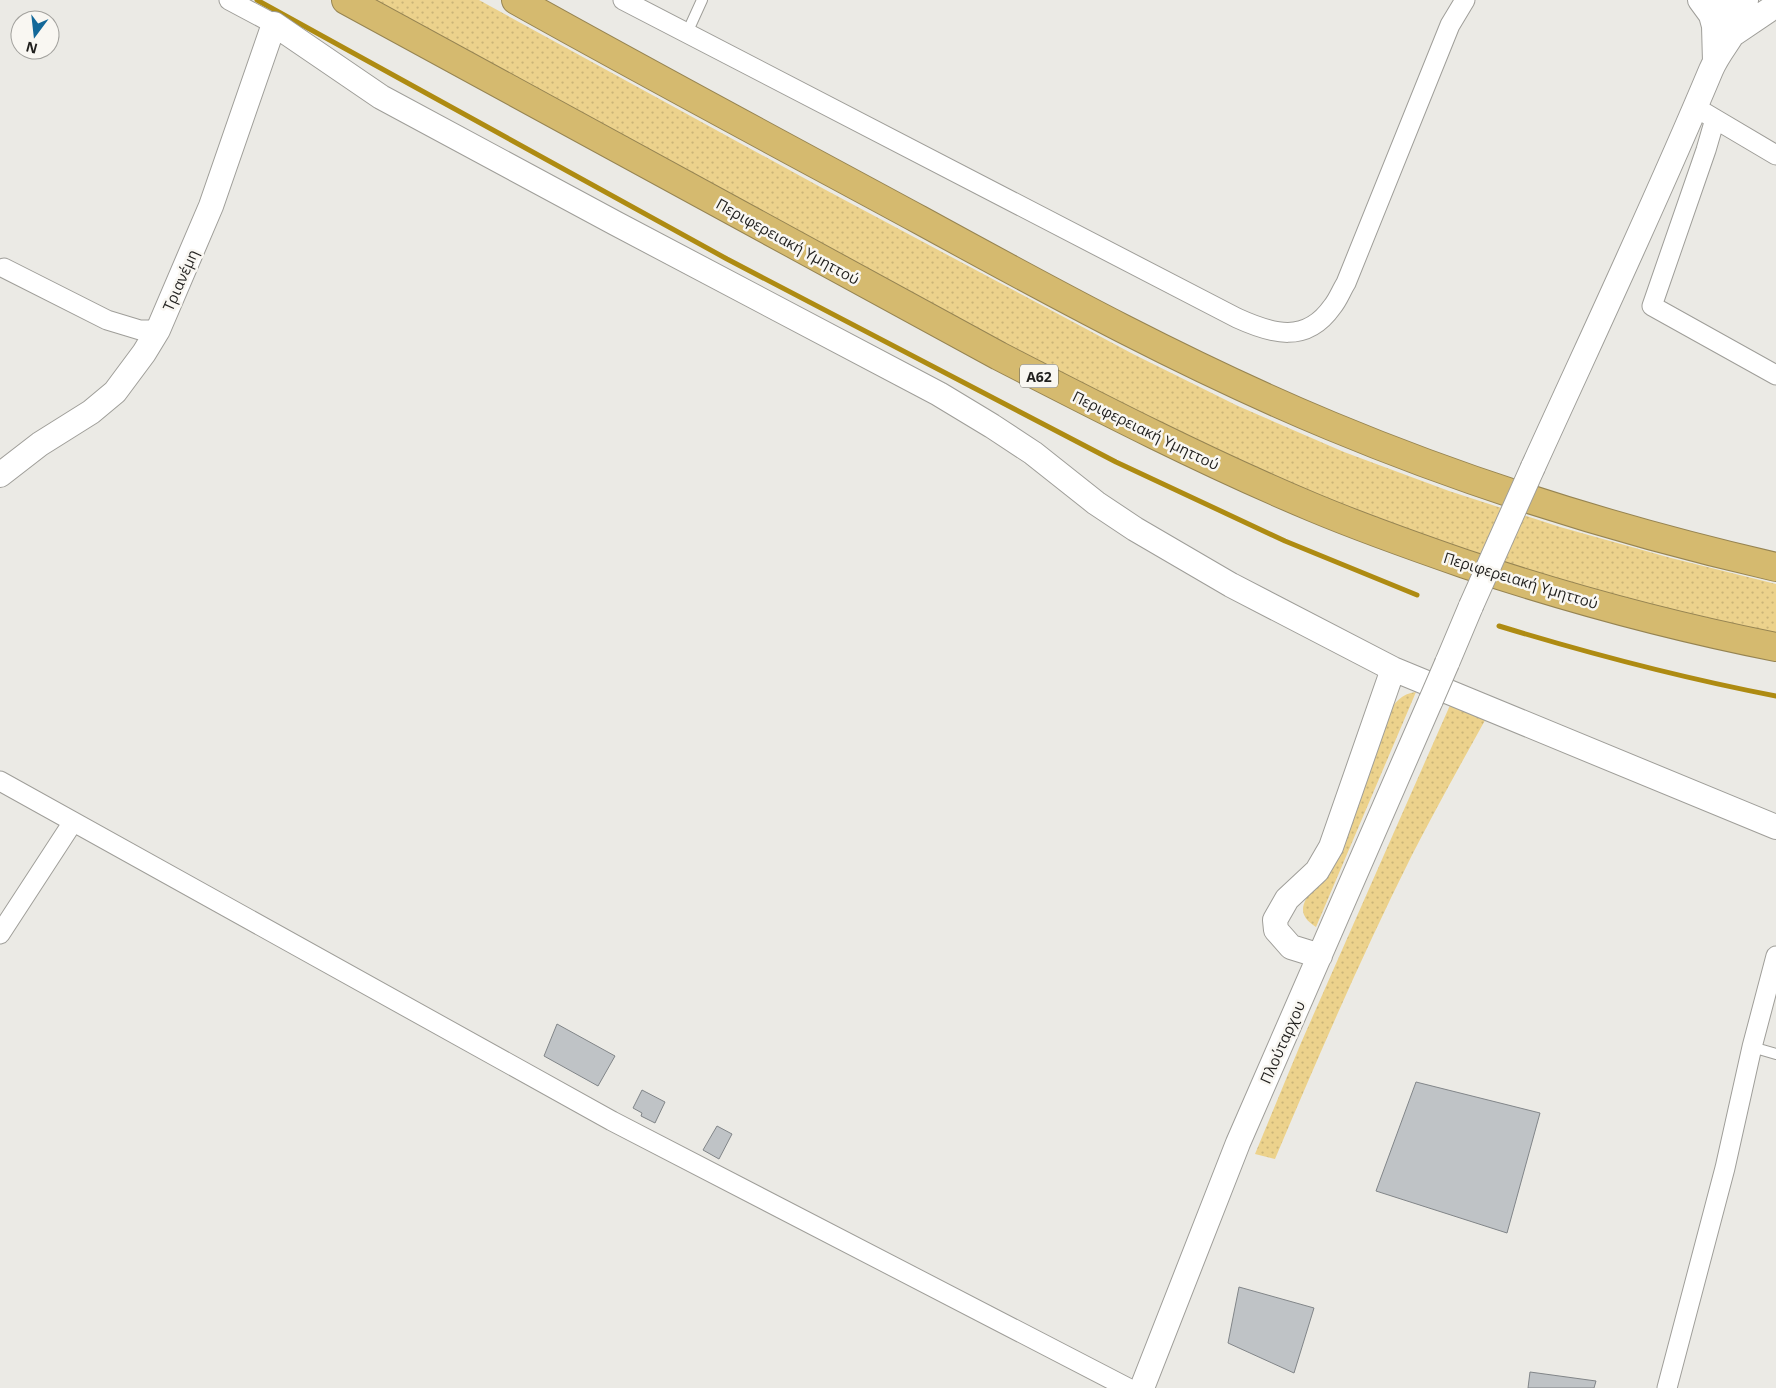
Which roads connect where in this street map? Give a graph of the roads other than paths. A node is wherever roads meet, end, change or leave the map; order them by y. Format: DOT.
graph roads {
  1 [pos="229,0"];
  2 [pos="346,0"];
  3 [pos="516,0"];
  4 [pos="623,0"];
  5 [pos="702,0"];
  6 [pos="1465,0"];
  7 [pos="1700,0"];
  8 [pos="1728,0"];
  9 [pos="1746,0"];
  10 [pos="1776,7"];
  11 [pos="274,24"];
  12 [pos="1724,30"];
  13 [pos="687,33"];
  14 [pos="1705,113"];
  15 [pos="1776,155"];
  16 [pos="4,268"];
  17 [pos="158,330"];
  18 [pos="1776,375"];
  19 [pos="0,475"];
  20 [pos="1776,567"];
  21 [pos="1776,647"];
  22 [pos="1393,669"];
  23 [pos="0,782"];
  24 [pos="74,822"];
  25 [pos="1776,827"];
  26 [pos="0,934"];
  27 [pos="1320,956"];
  28 [pos="1776,956"];
  29 [pos="1752,1047"];
  30 [pos="1776,1054"];
  31 [pos="1128,1388"];
  32 [pos="1142,1388"];
  33 [pos="1667,1388"];
  1 -- 11 [label="street"];
  2 -- 21 [label="highway, Περιφερειακή Υμηττού / Α62"];
  3 -- 20 [label="highway"];
  4 -- 13 [label="street"];
  5 -- 13 [label="lane"];
  6 -- 13 [label="street"];
  7 -- 12 [label="street"];
  8 -- 12 [label="street"];
  9 -- 12 [label="street"];
  10 -- 12 [label="street"];
  11 -- 17 [label="street, Τριανέμη"];
  11 -- 22 [label="street"];
  12 -- 14 [label="street, Πλούταρχου"];
  14 -- 15 [label="street"];
  14 -- 18 [label="street"];
  14 -- 27 [label="street, Πλούταρχου, bridge"];
  16 -- 17 [label="street"];
  17 -- 19 [label="street, Τριανέμη"];
  22 -- 25 [label="street"];
  22 -- 27 [label="street"];
  23 -- 24 [label="street"];
  24 -- 26 [label="street"];
  24 -- 31 [label="street"];
  27 -- 32 [label="street, Πλούταρχου"];
  28 -- 29 [label="street"];
  29 -- 30 [label="lane"];
  29 -- 33 [label="street"];
}
